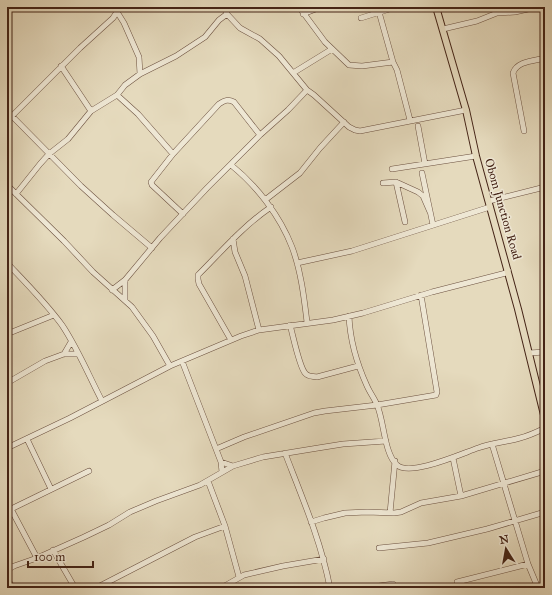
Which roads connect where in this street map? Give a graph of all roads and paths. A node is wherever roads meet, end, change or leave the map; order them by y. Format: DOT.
graph roads {
  1 [pos="114,7"];
  2 [pos="224,7"];
  3 [pos="299,7"];
  4 [pos="321,7"];
  5 [pos="396,7"];
  6 [pos="436,7"];
  7 [pos="495,7"];
  8 [pos="535,7"];
  9 [pos="117,12"];
  10 [pos="379,12"];
  11 [pos="496,13"];
  12 [pos="227,14"];
  13 [pos="303,14"];
  14 [pos="361,18"];
  15 [pos="442,28"];
  16 [pos="332,49"];
  17 [pos="545,58"];
  18 [pos="393,62"];
  19 [pos="61,66"];
  20 [pos="293,73"];
  21 [pos="140,74"];
  22 [pos="307,90"];
  23 [pos="117,95"];
  24 [pos="466,110"];
  25 [pos="7,111"];
  26 [pos="92,111"];
  27 [pos="12,116"];
  28 [pos="410,120"];
  29 [pos="344,122"];
  30 [pos="418,126"];
  31 [pos="524,131"];
  32 [pos="260,135"];
  33 [pos="49,154"];
  34 [pos="172,154"];
  35 [pos="476,156"];
  36 [pos="425,164"];
  37 [pos="231,165"];
  38 [pos="392,169"];
  39 [pos="422,173"];
  40 [pos="383,182"];
  41 [pos="396,182"];
  42 [pos="7,185"];
  43 [pos="545,187"];
  44 [pos="16,194"];
  45 [pos="265,200"];
  46 [pos="490,204"];
  47 [pos="271,207"];
  48 [pos="430,212"];
  49 [pos="183,214"];
  50 [pos="405,222"];
  51 [pos="433,225"];
  52 [pos="234,239"];
  53 [pos="227,246"];
  54 [pos="152,248"];
  55 [pos="235,252"];
  56 [pos="7,263"];
  57 [pos="297,263"];
  58 [pos="508,270"];
  59 [pos="125,280"];
  60 [pos="112,290"];
  61 [pos="421,295"];
  62 [pos="125,300"];
  63 [pos="54,315"];
  64 [pos="348,316"];
  65 [pos="307,322"];
  66 [pos="290,325"];
  67 [pos="259,330"];
  68 [pos="7,334"];
  69 [pos="231,340"];
  70 [pos="71,342"];
  71 [pos="545,352"];
  72 [pos="529,353"];
  73 [pos="64,354"];
  74 [pos="78,354"];
  75 [pos="182,361"];
  76 [pos="170,366"];
  77 [pos="358,366"];
  78 [pos="7,383"];
  79 [pos="102,401"];
  80 [pos="378,405"];
  81 [pos="545,419"];
  82 [pos="545,428"];
  83 [pos="27,439"];
  84 [pos="386,441"];
  85 [pos="492,444"];
  86 [pos="7,448"];
  87 [pos="216,449"];
  88 [pos="285,453"];
  89 [pos="453,458"];
  90 [pos="395,461"];
  91 [pos="221,462"];
  92 [pos="233,466"];
  93 [pos="89,471"];
  94 [pos="545,471"];
  95 [pos="222,472"];
  96 [pos="208,481"];
  97 [pos="504,483"];
  98 [pos="52,489"];
  99 [pos="461,496"];
  100 [pos="9,510"];
  101 [pos="545,512"];
  102 [pos="390,513"];
  103 [pos="515,520"];
  104 [pos="311,522"];
  105 [pos="225,526"];
  106 [pos="379,548"];
  107 [pos="53,550"];
  108 [pos="37,558"];
  109 [pos="324,559"];
  110 [pos="528,564"];
  111 [pos="7,570"];
  112 [pos="239,578"];
  113 [pos="7,579"];
  114 [pos="457,582"];
  115 [pos="393,584"];
  116 [pos="13,588"];
  117 [pos="74,588"];
  118 [pos="96,588"];
  119 [pos="221,588"];
  120 [pos="330,588"];
  121 [pos="365,588"];
  122 [pos="538,588"];
  1 -- 9 [label="street"];
  2 -- 12 [label="street"];
  3 -- 13 [label="street"];
  4 -- 13 [label="street"];
  5 -- 10 [label="street"];
  6 -- 15 [label="main road, Obom Junction Road"];
  7 -- 11 [label="street"];
  8 -- 11 [label="street"];
  9 -- 19 [label="street"];
  9 -- 21 [label="street"];
  10 -- 14 [label="street"];
  10 -- 18 [label="street"];
  11 -- 15 [label="street"];
  12 -- 20 [label="street"];
  12 -- 21 [label="street"];
  13 -- 16 [label="street"];
  15 -- 24 [label="main road, Obom Junction Road"];
  16 -- 18 [label="street"];
  16 -- 20 [label="street"];
  17 -- 31 [label="street"];
  18 -- 28 [label="street"];
  19 -- 26 [label="street"];
  19 -- 27 [label="street"];
  20 -- 22 [label="street"];
  21 -- 23 [label="street"];
  22 -- 29 [label="street"];
  22 -- 32 [label="street"];
  23 -- 26 [label="street"];
  23 -- 34 [label="street"];
  24 -- 28 [label="street"];
  24 -- 35 [label="main road, Obom Junction Road"];
  25 -- 27 [label="street"];
  26 -- 33 [label="street"];
  27 -- 33 [label="street"];
  28 -- 29 [label="street"];
  29 -- 45 [label="street"];
  30 -- 36 [label="street"];
  32 -- 34 [label="street"];
  32 -- 37 [label="street"];
  33 -- 44 [label="street"];
  33 -- 54 [label="street"];
  34 -- 49 [label="street"];
  35 -- 36 [label="street"];
  35 -- 46 [label="main road, Obom Junction Road"];
  36 -- 38 [label="street"];
  37 -- 45 [label="street"];
  37 -- 49 [label="street"];
  39 -- 48 [label="street"];
  40 -- 41 [label="street"];
  41 -- 48 [label="street"];
  41 -- 50 [label="street"];
  42 -- 44 [label="street"];
  43 -- 46 [label="street"];
  44 -- 60 [label="street"];
  45 -- 47 [label="street"];
  46 -- 51 [label="street"];
  46 -- 58 [label="main road, Obom Junction Road"];
  47 -- 52 [label="street"];
  47 -- 57 [label="street"];
  48 -- 51 [label="street"];
  49 -- 54 [label="street"];
  51 -- 57 [label="street"];
  52 -- 53 [label="street"];
  52 -- 55 [label="street"];
  53 -- 55 [label="street"];
  53 -- 69 [label="street"];
  54 -- 59 [label="street"];
  55 -- 67 [label="street"];
  56 -- 63 [label="street"];
  57 -- 65 [label="street"];
  58 -- 61 [label="street"];
  58 -- 72 [label="main road, Obom Junction Road"];
  59 -- 60 [label="street"];
  59 -- 62 [label="street"];
  60 -- 62 [label="street"];
  61 -- 64 [label="street"];
  61 -- 80 [label="street"];
  62 -- 76 [label="street"];
  63 -- 68 [label="street"];
  63 -- 70 [label="street"];
  64 -- 65 [label="street"];
  64 -- 77 [label="street"];
  65 -- 66 [label="street"];
  66 -- 67 [label="street"];
  66 -- 77 [label="street"];
  67 -- 69 [label="street"];
  69 -- 75 [label="street"];
  70 -- 73 [label="street"];
  70 -- 74 [label="street"];
  71 -- 72 [label="street"];
  72 -- 81 [label="main road, Obom Junction Road"];
  73 -- 74 [label="street"];
  73 -- 78 [label="street"];
  74 -- 79 [label="street"];
  75 -- 76 [label="street"];
  75 -- 87 [label="street"];
  76 -- 79 [label="street"];
  77 -- 80 [label="street"];
  79 -- 83 [label="street"];
  80 -- 84 [label="street"];
  80 -- 87 [label="street"];
  82 -- 85 [label="street"];
  83 -- 86 [label="street"];
  83 -- 98 [label="street"];
  84 -- 88 [label="street"];
  84 -- 90 [label="street"];
  85 -- 89 [label="street"];
  85 -- 97 [label="street"];
  87 -- 91 [label="street"];
  88 -- 92 [label="street"];
  88 -- 104 [label="street"];
  89 -- 90 [label="street"];
  89 -- 99 [label="street"];
  90 -- 102 [label="street"];
  91 -- 92 [label="street"];
  91 -- 95 [label="street"];
  92 -- 95 [label="street"];
  93 -- 98 [label="street"];
  94 -- 97 [label="street"];
  95 -- 96 [label="street"];
  96 -- 105 [label="street"];
  96 -- 107 [label="street"];
  97 -- 99 [label="street"];
  97 -- 103 [label="street"];
  98 -- 100 [label="street"];
  99 -- 102 [label="street"];
  100 -- 108 [label="street"];
  101 -- 103 [label="street"];
  102 -- 104 [label="street"];
  103 -- 106 [label="street"];
  103 -- 110 [label="street"];
  104 -- 109 [label="street"];
  105 -- 112 [label="street"];
  105 -- 118 [label="street"];
  107 -- 108 [label="street"];
  107 -- 117 [label="street"];
  108 -- 111 [label="street"];
  109 -- 112 [label="street"];
  109 -- 120 [label="street"];
  110 -- 114 [label="street"];
  110 -- 122 [label="street"];
  112 -- 119 [label="street"];
  113 -- 116 [label="street"];
  115 -- 121 [label="street"];
}
